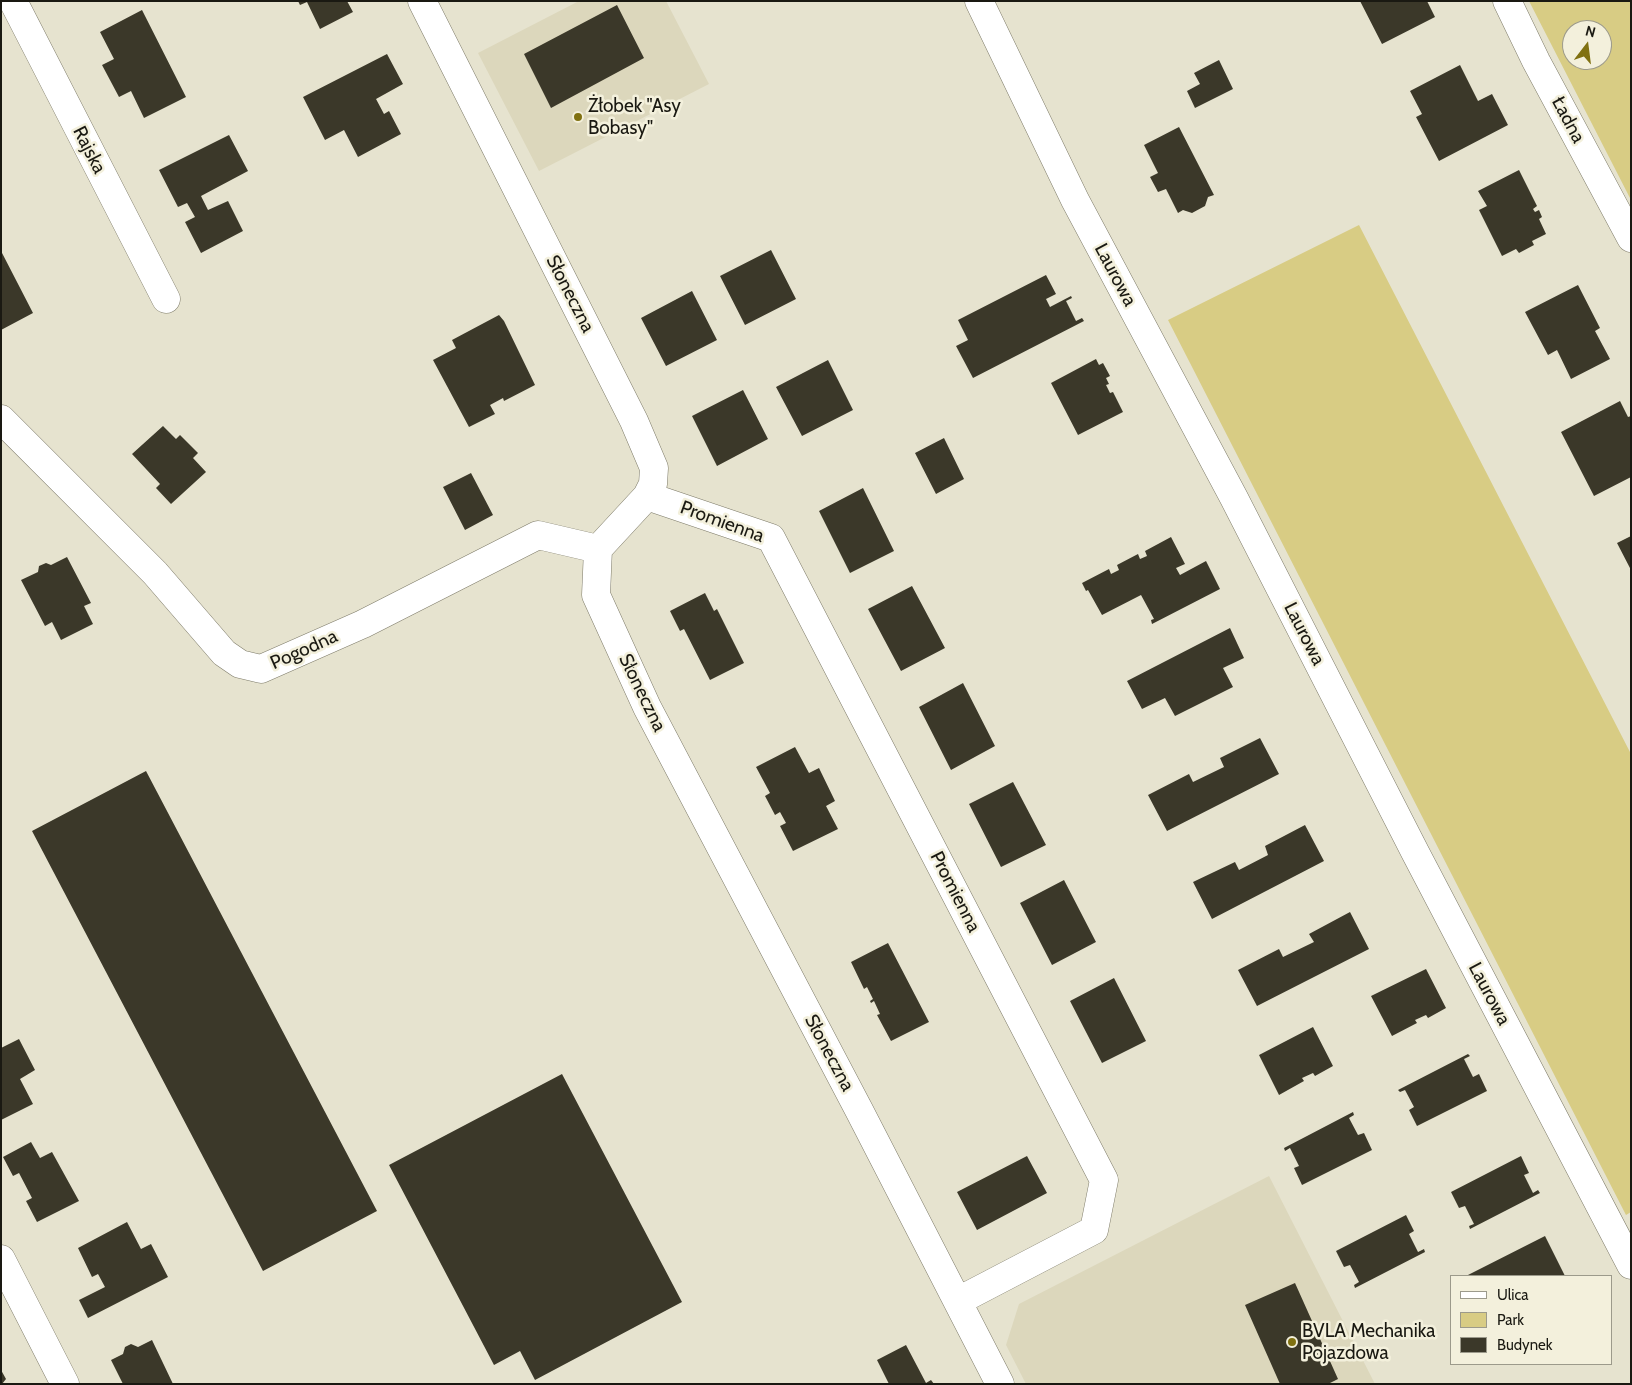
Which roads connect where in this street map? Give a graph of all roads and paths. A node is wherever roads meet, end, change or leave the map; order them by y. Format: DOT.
graph roads {
  1 [pos="12,1"];
  2 [pos="422,1"];
  3 [pos="979,1"];
  4 [pos="1507,1"];
  5 [pos="1631,238"];
  6 [pos="166,299"];
  7 [pos="1,418"];
  8 [pos="647,496"];
  9 [pos="598,548"];
  10 [pos="1,1259"];
  11 [pos="1631,1265"];
  12 [pos="958,1301"];
  13 [pos="65,1384"];
  14 [pos="1000,1384"];
  1 -- 6 [label="street, Rajska"];
  2 -- 8 [label="street, Słoneczna"];
  3 -- 11 [label="street, Laurowa"];
  4 -- 5 [label="street, Ładna"];
  7 -- 9 [label="street, Pogodna"];
  8 -- 9 [label="street, Słoneczna"];
  8 -- 12 [label="street, Promienna"];
  9 -- 12 [label="street, Słoneczna"];
  10 -- 13 [label="street"];
  12 -- 14 [label="street, Słoneczna"];
}
